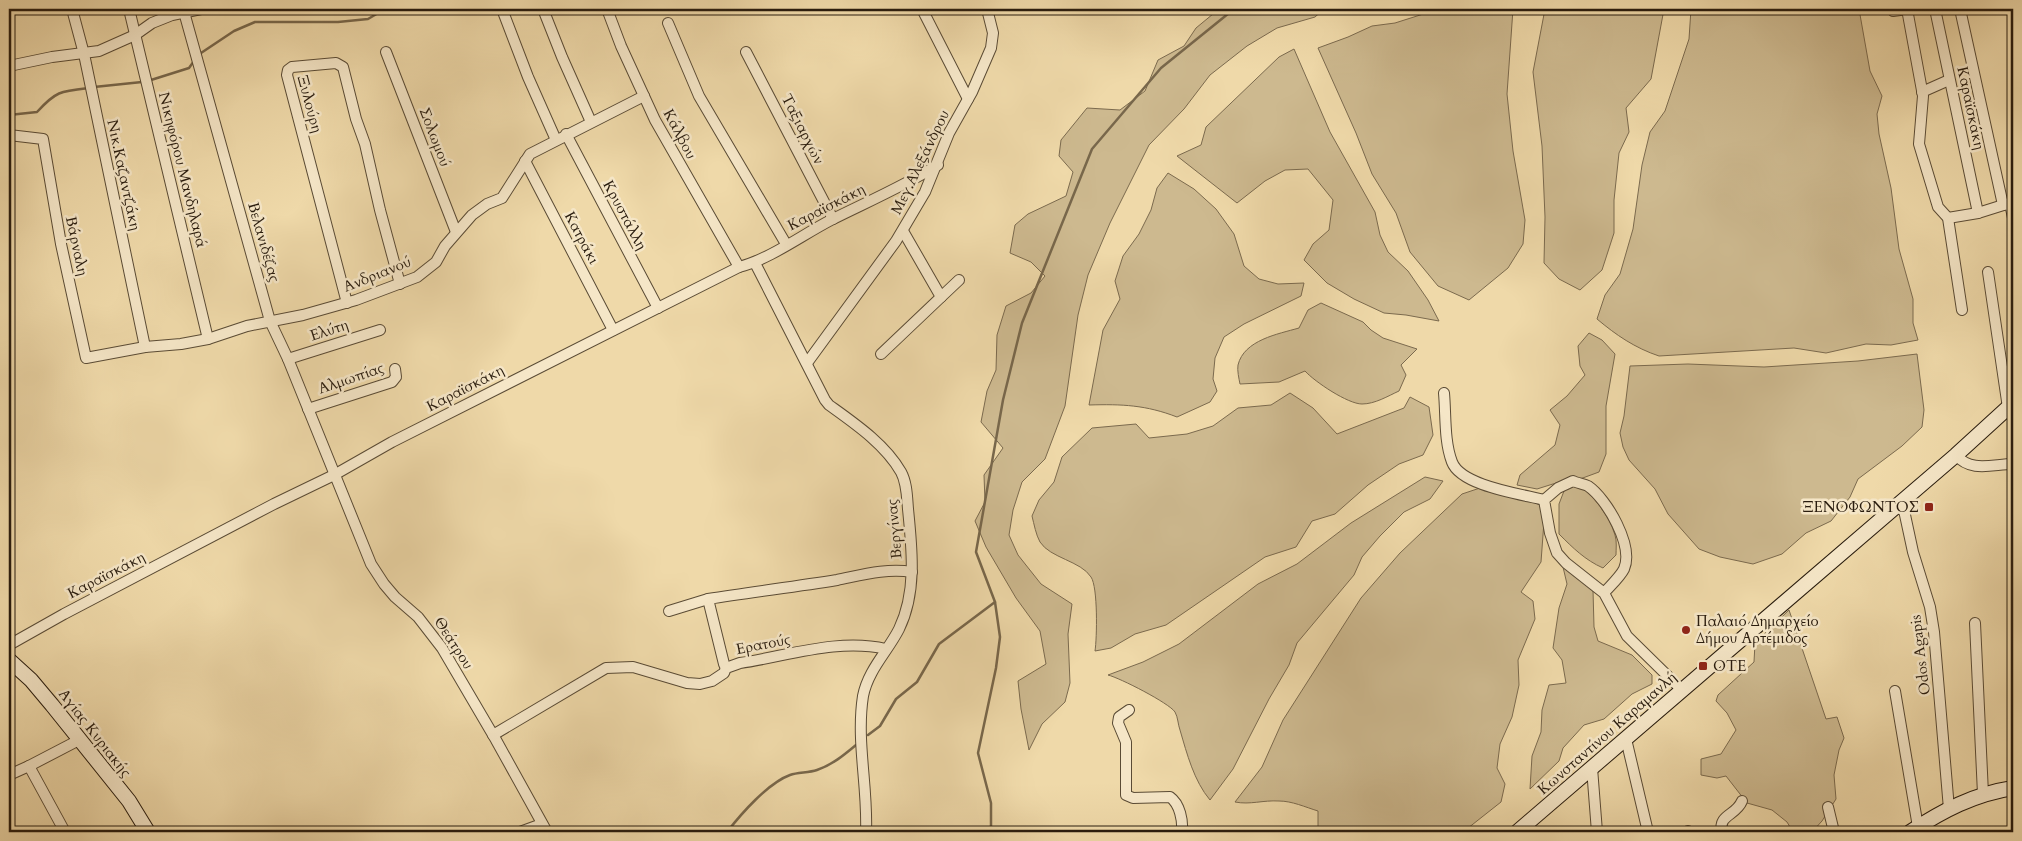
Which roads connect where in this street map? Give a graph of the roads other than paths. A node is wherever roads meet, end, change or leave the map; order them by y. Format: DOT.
graph roads {
  1 [pos="72,9"];
  2 [pos="129,9"];
  3 [pos="201,9"];
  4 [pos="502,9"];
  5 [pos="543,9"];
  6 [pos="607,9"];
  7 [pos="922,9"];
  8 [pos="987,9"];
  9 [pos="1907,9"];
  10 [pos="1935,9"];
  11 [pos="1960,9"];
  12 [pos="1893,10"];
  13 [pos="184,12"];
  14 [pos="668,23"];
  15 [pos="135,35"];
  16 [pos="386,52"];
  17 [pos="746,52"];
  18 [pos="84,54"];
  19 [pos="9,66"];
  20 [pos="1950,80"];
  21 [pos="1922,92"];
  22 [pos="644,96"];
  23 [pos="968,98"];
  24 [pos="591,122"];
  25 [pos="566,134"];
  26 [pos="9,135"];
  27 [pos="556,140"];
  28 [pos="525,161"];
  29 [pos="938,165"];
  30 [pos="2009,203"];
  31 [pos="1978,213"];
  32 [pos="1948,218"];
  33 [pos="2013,218"];
  34 [pos="833,219"];
  35 [pos="456,232"];
  36 [pos="903,232"];
  37 [pos="786,244"];
  38 [pos="755,263"];
  39 [pos="739,267"];
  40 [pos="1988,272"];
  41 [pos="960,280"];
  42 [pos="400,284"];
  43 [pos="942,297"];
  44 [pos="347,303"];
  45 [pos="658,308"];
  46 [pos="1962,310"];
  47 [pos="270,321"];
  48 [pos="380,330"];
  49 [pos="614,330"];
  50 [pos="208,338"];
  51 [pos="145,347"];
  52 [pos="881,354"];
  53 [pos="86,358"];
  54 [pos="288,359"];
  55 [pos="808,363"];
  56 [pos="395,370"];
  57 [pos="1444,393"];
  58 [pos="2011,406"];
  59 [pos="308,409"];
  60 [pos="1956,455"];
  61 [pos="2013,464"];
  62 [pos="334,475"];
  63 [pos="1544,500"];
  64 [pos="1902,501"];
  65 [pos="912,572"];
  66 [pos="1604,594"];
  67 [pos="708,599"];
  68 [pos="669,611"];
  69 [pos="1975,623"];
  70 [pos="9,645"];
  71 [pos="886,649"];
  72 [pos="9,660"];
  73 [pos="726,668"];
  74 [pos="1682,690"];
  75 [pos="1895,692"];
  76 [pos="1129,710"];
  77 [pos="493,735"];
  78 [pos="1626,739"];
  79 [pos="79,740"];
  80 [pos="30,766"];
  81 [pos="1592,768"];
  82 [pos="9,775"];
  83 [pos="2013,788"];
  84 [pos="1983,794"];
  85 [pos="1742,801"];
  86 [pos="1828,807"];
  87 [pos="1949,809"];
  88 [pos="544,828"];
  89 [pos="1914,830"];
  90 [pos="65,832"];
  91 [pos="148,832"];
  92 [pos="520,832"];
  93 [pos="866,832"];
  94 [pos="1182,832"];
  95 [pos="1517,832"];
  96 [pos="1597,832"];
  97 [pos="1648,832"];
  98 [pos="1722,832"];
  99 [pos="1834,832"];
  1 -- 18 [label="street, Νικ.Καζαντζάκη"];
  2 -- 15 [label="street, Νικηφόρου Μανδηλαρά"];
  3 -- 13 [label="street"];
  4 -- 27 [label="street"];
  5 -- 24 [label="street"];
  6 -- 22 [label="street, Κάλβου"];
  7 -- 23 [label="street"];
  8 -- 23 [label="street, Μεγ.Αλεξάνδρου"];
  9 -- 12 [label="street"];
  9 -- 21 [label="street"];
  10 -- 20 [label="street, Καραϊσκάκη"];
  11 -- 30 [label="street"];
  13 -- 15 [label="street"];
  13 -- 47 [label="street, Βελανιδέζας"];
  14 -- 37 [label="street"];
  15 -- 18 [label="street"];
  15 -- 50 [label="street, Νικηφόρου Μανδηλαρά"];
  16 -- 35 [label="street, Σολωμού"];
  17 -- 34 [label="street, Ταξιαρχών"];
  18 -- 19 [label="street"];
  18 -- 51 [label="street, Νικ.Καζαντζάκη"];
  20 -- 21 [label="street"];
  20 -- 31 [label="street, Καραϊσκάκη"];
  21 -- 32 [label="street"];
  22 -- 24 [label="street, Ανδριανού"];
  22 -- 39 [label="street, Κάλβου"];
  23 -- 29 [label="street, Μεγ.Αλεξάνδρου"];
  24 -- 25 [label="street, Ανδριανού"];
  25 -- 27 [label="street, Ανδριανού"];
  25 -- 45 [label="street, Κρυστάλλη"];
  26 -- 53 [label="street, Βάρναλη"];
  27 -- 28 [label="street, Ανδριανού"];
  28 -- 35 [label="street, Ανδριανού"];
  28 -- 49 [label="street, Κατράκι"];
  29 -- 34 [label="street, Καραϊσκάκη"];
  29 -- 36 [label="street, Μεγ.Αλεξάνδρου"];
  30 -- 31 [label="street"];
  30 -- 33 [label="street"];
  31 -- 32 [label="street"];
  32 -- 46 [label="street"];
  34 -- 37 [label="street, Καραϊσκάκη"];
  35 -- 42 [label="street, Ανδριανού"];
  36 -- 43 [label="street"];
  36 -- 55 [label="street, Μεγ.Αλεξάνδρου"];
  37 -- 38 [label="street, Καραϊσκάκη"];
  38 -- 39 [label="street, Καραϊσκάκη"];
  38 -- 55 [label="street, Βεργίνας"];
  39 -- 45 [label="street, Καραϊσκάκη"];
  40 -- 58 [label="street"];
  41 -- 43 [label="street"];
  42 -- 44 [label="street, Ανδριανού"];
  42 -- 44 [label="street, Ξυλούρη"];
  43 -- 52 [label="street"];
  44 -- 47 [label="street, Ανδριανού"];
  45 -- 49 [label="street, Καραϊσκάκη"];
  47 -- 50 [label="street, Ανδριανού"];
  47 -- 54 [label="street, Βελανιδέζας"];
  48 -- 54 [label="street, Ελύτη"];
  49 -- 62 [label="street, Καραϊσκάκη"];
  50 -- 51 [label="street, Ανδριανού"];
  51 -- 53 [label="street, Ανδριανού"];
  54 -- 59 [label="street, Βελανιδέζας"];
  55 -- 65 [label="street, Βεργίνας"];
  56 -- 59 [label="street, Αλμωπίας"];
  57 -- 63 [label="street"];
  58 -- 60 [label="main road, Κωνσταντίνου Καραμανλή"];
  59 -- 62 [label="street, Βελανιδέζας"];
  60 -- 61 [label="street"];
  60 -- 64 [label="main road, Κωνσταντίνου Καραμανλή"];
  62 -- 70 [label="street, Καραϊσκάκη"];
  62 -- 77 [label="street, Θεάτρου"];
  63 -- 66 [label="street"];
  63 -- 66 [label="street"];
  64 -- 74 [label="main road, Κωνσταντίνου Καραμανλή"];
  64 -- 87 [label="street, Odos Agapis"];
  65 -- 67 [label="street"];
  65 -- 71 [label="street, Βεργίνας"];
  66 -- 74 [label="street"];
  67 -- 68 [label="street"];
  67 -- 73 [label="street"];
  69 -- 84 [label="street"];
  71 -- 73 [label="street, Ερατούς"];
  71 -- 93 [label="street, Βεργίνας"];
  72 -- 79 [label="main road, Αγίας Κυριακής"];
  73 -- 77 [label="street, Ερατούς"];
  74 -- 78 [label="main road, Κωνσταντίνου Καραμανλή"];
  75 -- 89 [label="street"];
  76 -- 94 [label="street"];
  77 -- 88 [label="street, Θεάτρου"];
  78 -- 81 [label="main road, Κωνσταντίνου Καραμανλή"];
  78 -- 97 [label="street"];
  79 -- 80 [label="street"];
  79 -- 91 [label="main road, Αγίας Κυριακής"];
  80 -- 82 [label="street"];
  80 -- 90 [label="street"];
  81 -- 95 [label="main road, Κωνσταντίνου Καραμανλή"];
  81 -- 96 [label="street"];
  83 -- 84 [label="main road"];
  84 -- 87 [label="main road"];
  85 -- 98 [label="street"];
  86 -- 99 [label="street"];
  87 -- 89 [label="main road"];
  88 -- 92 [label="street"];
}
